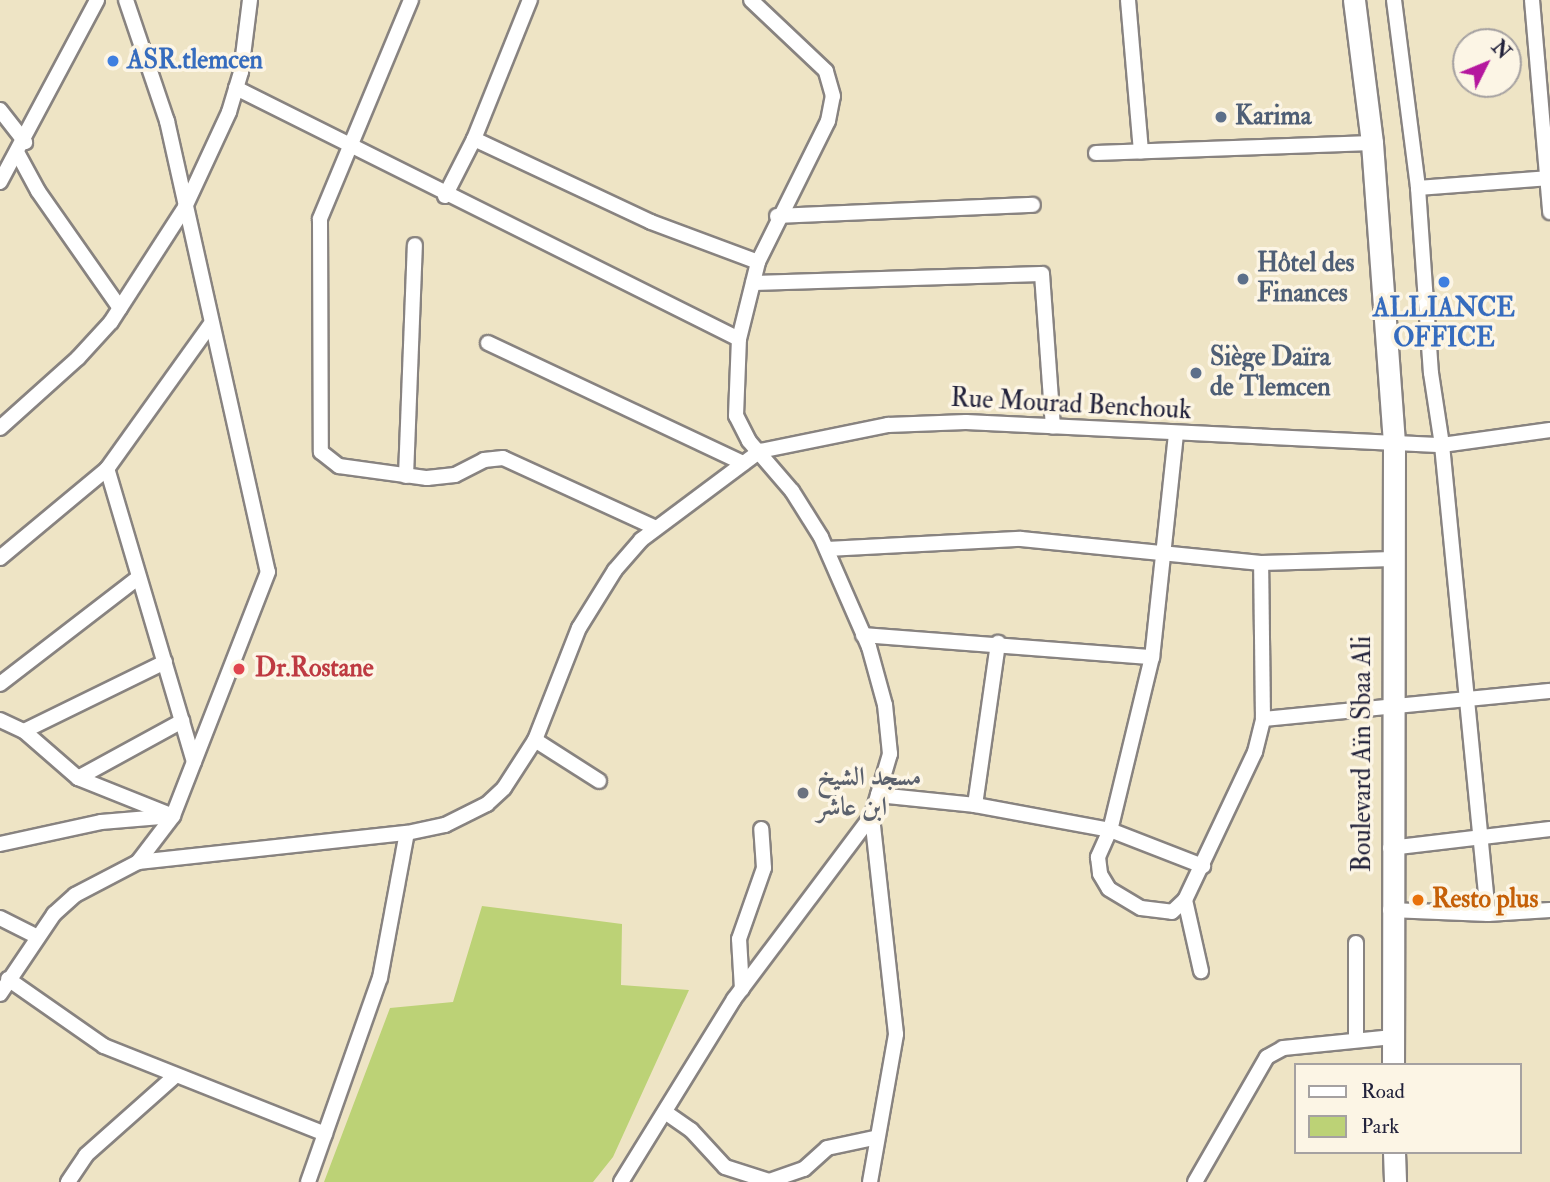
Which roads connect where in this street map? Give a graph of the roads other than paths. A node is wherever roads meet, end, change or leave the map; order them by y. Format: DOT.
graph roads {
  1 [pos="97,0"];
  2 [pos="126,0"];
  3 [pos="250,0"];
  4 [pos="411,0"];
  5 [pos="530,0"];
  6 [pos="751,0"];
  7 [pos="1128,0"];
  8 [pos="1354,0"];
  9 [pos="1394,0"];
  10 [pos="1532,0"];
  11 [pos="236,88"];
  12 [pos="0,110"];
  13 [pos="474,139"];
  14 [pos="1373,143"];
  15 [pos="21,148"];
  16 [pos="351,148"];
  17 [pos="1140,151"];
  18 [pos="1096,153"];
  19 [pos="1548,178"];
  20 [pos="0,182"];
  21 [pos="1418,188"];
  22 [pos="445,196"];
  23 [pos="1033,205"];
  24 [pos="184,207"];
  25 [pos="1550,212"];
  26 [pos="777,216"];
  27 [pos="415,245"];
  28 [pos="758,262"];
  29 [pos="753,283"];
  30 [pos="120,308"];
  31 [pos="210,325"];
  32 [pos="740,339"];
  33 [pos="488,343"];
  34 [pos="1053,427"];
  35 [pos="0,428"];
  36 [pos="1550,430"];
  37 [pos="1176,434"];
  38 [pos="1394,444"];
  39 [pos="1442,445"];
  40 [pos="760,452"];
  41 [pos="743,463"];
  42 [pos="107,468"];
  43 [pos="406,476"];
  44 [pos="656,528"];
  45 [pos="827,549"];
  46 [pos="1164,552"];
  47 [pos="0,558"];
  48 [pos="1392,559"];
  49 [pos="1261,563"];
  50 [pos="139,577"];
  51 [pos="863,635"];
  52 [pos="998,643"];
  53 [pos="1152,657"];
  54 [pos="165,662"];
  55 [pos="1,681"];
  56 [pos="1550,691"];
  57 [pos="1464,699"];
  58 [pos="1391,708"];
  59 [pos="1263,719"];
  60 [pos="0,720"];
  61 [pos="182,721"];
  62 [pos="23,731"];
  63 [pos="535,740"];
  64 [pos="194,762"];
  65 [pos="78,778"];
  66 [pos="599,780"];
  67 [pos="878,795"];
  68 [pos="975,805"];
  69 [pos="872,815"];
  70 [pos="173,816"];
  71 [pos="761,829"];
  72 [pos="1550,829"];
  73 [pos="1110,830"];
  74 [pos="407,833"];
  75 [pos="1479,837"];
  76 [pos="0,844"];
  77 [pos="1390,848"];
  78 [pos="138,862"];
  79 [pos="1203,866"];
  80 [pos="1185,900"];
  81 [pos="1390,910"];
  82 [pos="1550,910"];
  83 [pos="1488,914"];
  84 [pos="0,918"];
  85 [pos="36,936"];
  86 [pos="1356,943"];
  87 [pos="1201,971"];
  88 [pos="8,979"];
  89 [pos="742,989"];
  90 [pos="0,995"];
  91 [pos="1392,1037"];
  92 [pos="1356,1040"];
  93 [pos="1393,1063"];
  94 [pos="175,1076"];
  95 [pos="665,1112"];
  96 [pos="324,1134"];
  97 [pos="874,1138"];
  98 [pos="1394,1154"];
  99 [pos="68,1182"];
  100 [pos="308,1182"];
  101 [pos="621,1182"];
  102 [pos="870,1182"];
  103 [pos="1195,1182"];
  104 [pos="1395,1182"];
  1 -- 15 [label="street"];
  2 -- 24 [label="street"];
  3 -- 11 [label="street"];
  4 -- 16 [label="street"];
  5 -- 13 [label="street"];
  6 -- 26 [label="street"];
  7 -- 17 [label="street"];
  8 -- 14 [label="main road, Boulevard Aïn Sbaa Ali"];
  9 -- 21 [label="street"];
  10 -- 19 [label="street"];
  11 -- 16 [label="street"];
  11 -- 24 [label="street"];
  12 -- 15 [label="street"];
  13 -- 22 [label="street"];
  13 -- 28 [label="street"];
  14 -- 17 [label="street"];
  14 -- 38 [label="main road, Boulevard Aïn Sbaa Ali"];
  15 -- 20 [label="street"];
  15 -- 30 [label="street"];
  16 -- 22 [label="street"];
  16 -- 43 [label="street"];
  17 -- 18 [label="street"];
  19 -- 21 [label="street"];
  19 -- 25 [label="street"];
  21 -- 39 [label="street"];
  22 -- 32 [label="street"];
  23 -- 26 [label="street"];
  24 -- 30 [label="street"];
  24 -- 31 [label="street"];
  26 -- 28 [label="street"];
  27 -- 43 [label="street"];
  28 -- 29 [label="street"];
  29 -- 32 [label="street"];
  29 -- 34 [label="street"];
  30 -- 35 [label="street"];
  31 -- 42 [label="street"];
  31 -- 64 [label="street"];
  32 -- 40 [label="street"];
  33 -- 41 [label="street"];
  34 -- 37 [label="street, Rue Mourad Benchouk"];
  34 -- 40 [label="street, Rue Mourad Benchouk"];
  36 -- 39 [label="street, Rue Mourad Benchouk"];
  37 -- 38 [label="street, Rue Mourad Benchouk"];
  37 -- 46 [label="street"];
  38 -- 39 [label="street, Rue Mourad Benchouk"];
  38 -- 48 [label="main road, Boulevard Aïn Sbaa Ali"];
  39 -- 57 [label="street"];
  40 -- 41 [label="street"];
  40 -- 45 [label="street"];
  41 -- 44 [label="street"];
  42 -- 47 [label="street"];
  42 -- 50 [label="street"];
  43 -- 44 [label="street"];
  44 -- 63 [label="street"];
  45 -- 46 [label="street"];
  45 -- 51 [label="street"];
  46 -- 49 [label="street"];
  46 -- 53 [label="street"];
  48 -- 49 [label="street"];
  48 -- 58 [label="main road, Boulevard Aïn Sbaa Ali"];
  49 -- 59 [label="street"];
  50 -- 54 [label="street"];
  50 -- 55 [label="street"];
  51 -- 52 [label="street"];
  51 -- 67 [label="street"];
  52 -- 53 [label="street"];
  52 -- 68 [label="street"];
  53 -- 73 [label="street"];
  54 -- 61 [label="street"];
  54 -- 62 [label="street"];
  56 -- 57 [label="street"];
  57 -- 58 [label="street"];
  57 -- 75 [label="street"];
  58 -- 59 [label="street"];
  58 -- 77 [label="main road, Boulevard Aïn Sbaa Ali"];
  59 -- 79 [label="street"];
  60 -- 62 [label="street"];
  61 -- 64 [label="street"];
  61 -- 65 [label="street"];
  62 -- 65 [label="street"];
  63 -- 66 [label="street"];
  63 -- 74 [label="street"];
  64 -- 70 [label="street"];
  65 -- 70 [label="street"];
  67 -- 68 [label="street"];
  67 -- 69 [label="street"];
  68 -- 73 [label="street"];
  69 -- 89 [label="street"];
  69 -- 97 [label="street"];
  70 -- 76 [label="street"];
  70 -- 78 [label="street"];
  71 -- 89 [label="street"];
  72 -- 75 [label="street"];
  73 -- 79 [label="street"];
  73 -- 80 [label="street"];
  74 -- 78 [label="street"];
  74 -- 96 [label="street"];
  75 -- 77 [label="street"];
  75 -- 83 [label="street"];
  77 -- 81 [label="main road, Boulevard Aïn Sbaa Ali"];
  78 -- 85 [label="street"];
  79 -- 80 [label="street"];
  80 -- 87 [label="street"];
  81 -- 83 [label="street"];
  81 -- 91 [label="main road, Boulevard Aïn Sbaa Ali"];
  82 -- 83 [label="street"];
  84 -- 85 [label="street"];
  85 -- 88 [label="street"];
  86 -- 92 [label="street"];
  88 -- 90 [label="street"];
  88 -- 94 [label="street"];
  89 -- 95 [label="street"];
  91 -- 92 [label="street"];
  91 -- 93 [label="main road, Boulevard Aïn Sbaa Ali"];
  92 -- 103 [label="street"];
  94 -- 96 [label="street"];
  94 -- 99 [label="street"];
  95 -- 97 [label="street"];
  95 -- 101 [label="street"];
  96 -- 100 [label="street"];
  97 -- 102 [label="street"];
  98 -- 104 [label="main road"];
}
